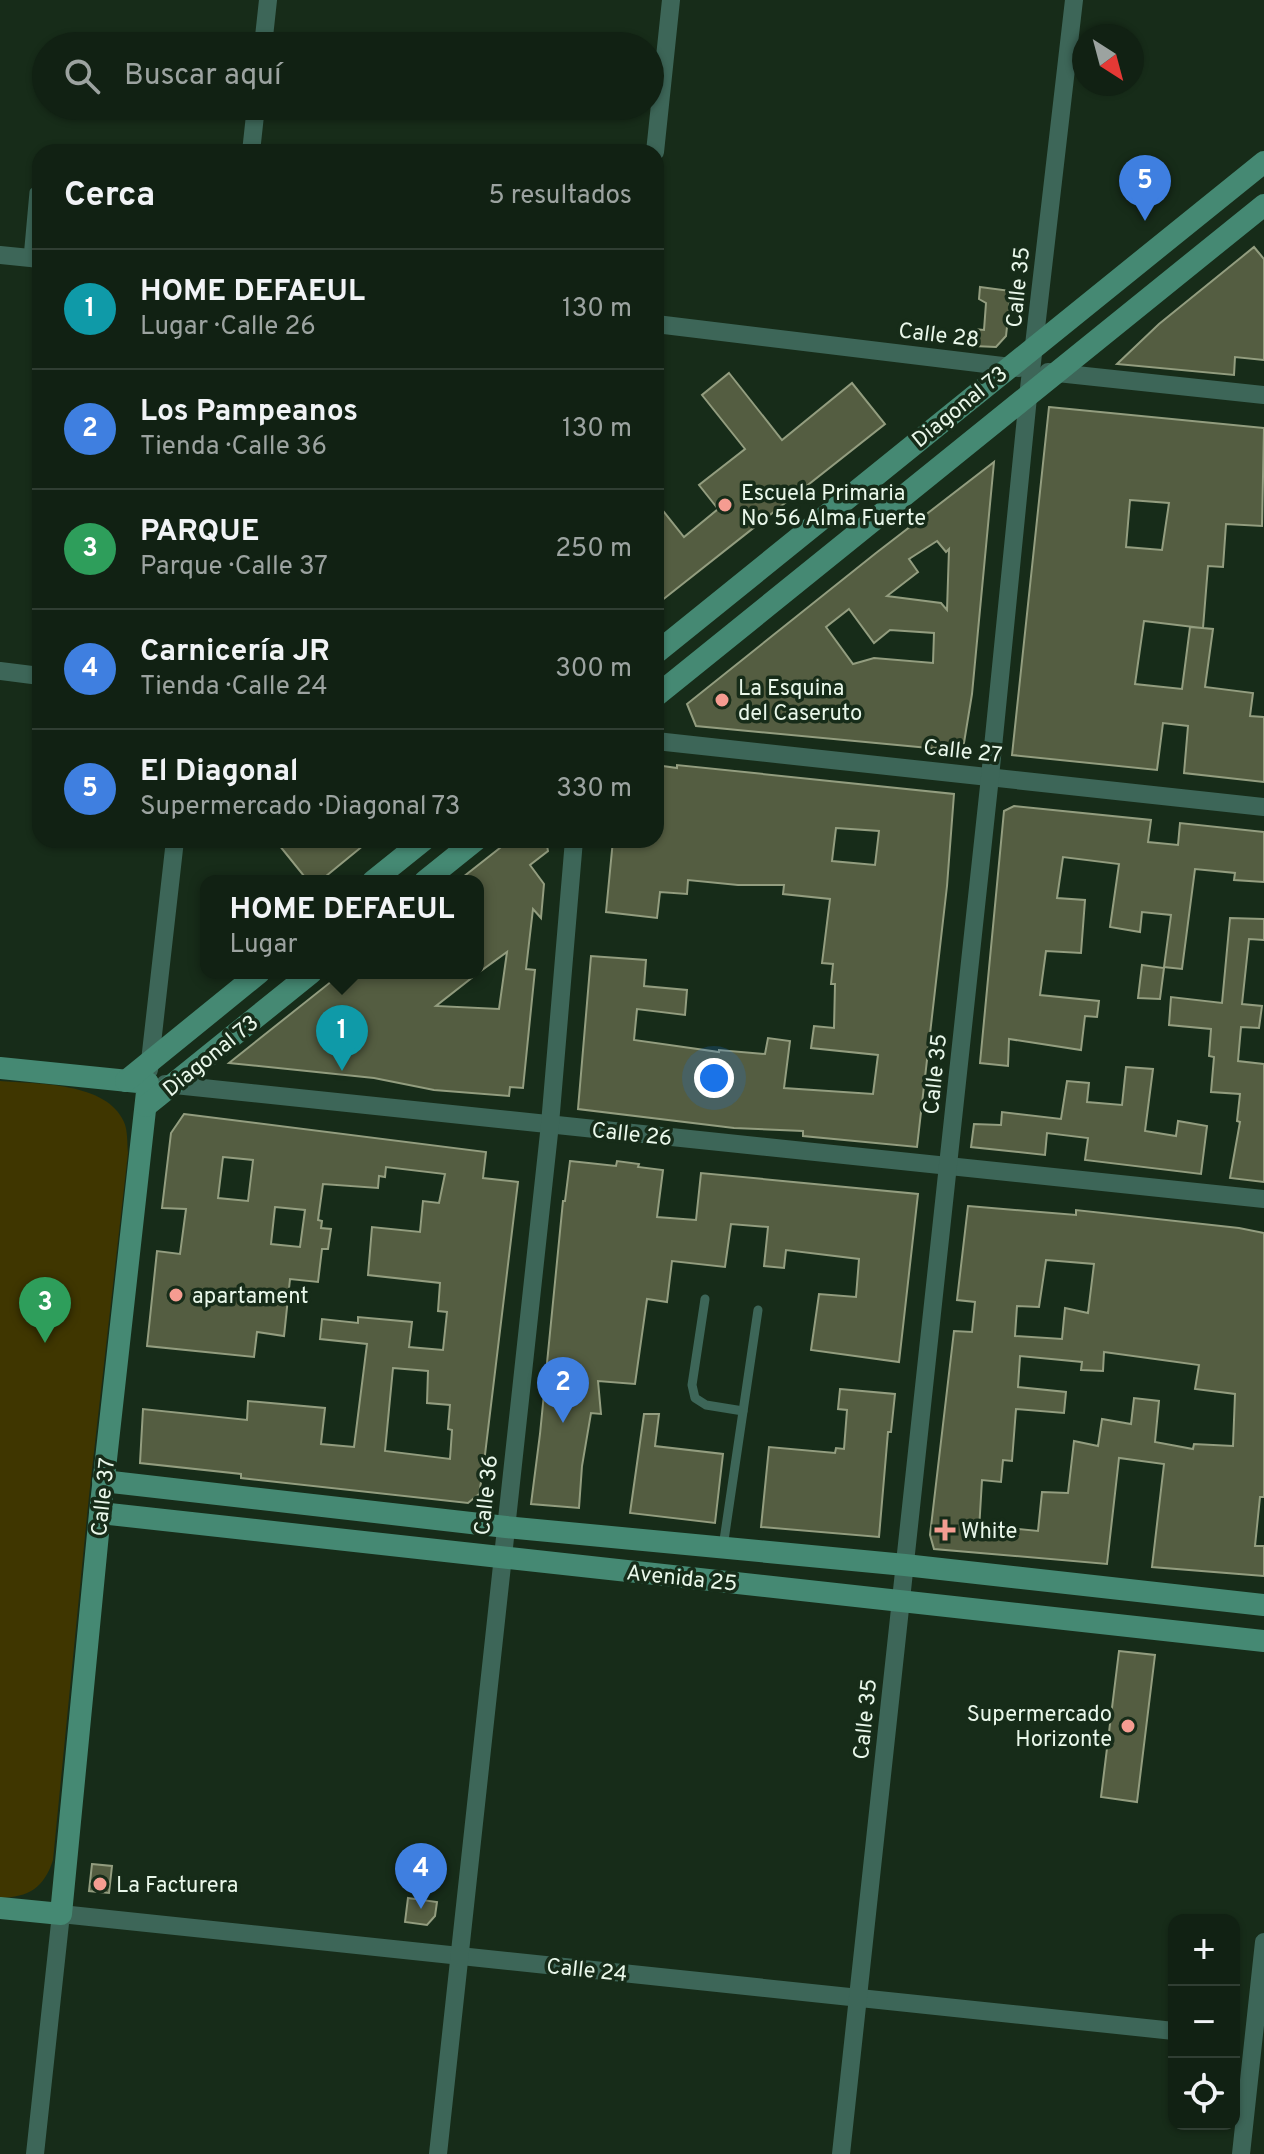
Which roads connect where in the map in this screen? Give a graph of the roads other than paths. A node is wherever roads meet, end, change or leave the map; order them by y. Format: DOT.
graph roads {
  1 [pos="268,0"];
  2 [pos="671,0"];
  3 [pos="1074,0"];
  4 [pos="265,32"];
  5 [pos="664,66"];
  6 [pos="254,120"];
  7 [pos="658,120"];
  8 [pos="252,144"];
  9 [pos="656,144"];
  10 [pos="1264,162"];
  11 [pos="1264,205"];
  12 [pos="0,255"];
  13 [pos="32,258"];
  14 [pos="664,325"];
  15 [pos="1035,345"];
  16 [pos="1007,367"];
  17 [pos="1032,370"];
  18 [pos="1057,374"];
  19 [pos="1264,395"];
  20 [pos="1028,397"];
  21 [pos="664,646"];
  22 [pos="0,671"];
  23 [pos="32,675"];
  24 [pos="664,690"];
  25 [pos="664,742"];
  26 [pos="990,777"];
  27 [pos="1264,807"];
  28 [pos="174,848"];
  29 [pos="414,848"];
  30 [pos="466,848"];
  31 [pos="573,848"];
  32 [pos="380,875"];
  33 [pos="432,875"];
  34 [pos="252,979"];
  35 [pos="304,979"];
  36 [pos="0,1068"];
  37 [pos="141,1075"];
  38 [pos="173,1085"];
  39 [pos="146,1106"];
  40 [pos="550,1124"];
  41 [pos="948,1166"];
  42 [pos="1264,1199"];
  43 [pos="705,1299"];
  44 [pos="758,1310"];
  45 [pos="743,1411"];
  46 [pos="103,1481"];
  47 [pos="100,1513"];
  48 [pos="506,1527"];
  49 [pos="723,1547"];
  50 [pos="503,1559"];
  51 [pos="905,1565"];
  52 [pos="901,1600"];
  53 [pos="1264,1605"];
  54 [pos="1264,1641"];
  55 [pos="0,1908"];
  56 [pos="61,1914"];
  57 [pos="1264,1942"];
  58 [pos="459,1956"];
  59 [pos="858,1998"];
  60 [pos="1168,2030"];
  61 [pos="1259,2039"];
  62 [pos="35,2154"];
  63 [pos="438,2154"];
  64 [pos="841,2154"];
  65 [pos="1241,2154"];
  1 -- 4 [label="street"];
  2 -- 5 [label="street"];
  3 -- 15 [label="street, Calle 35"];
  6 -- 8 [label="street"];
  7 -- 9 [label="street"];
  10 -- 15 [label="main road, Diagonal 73"];
  11 -- 18 [label="main road, Diagonal 73"];
  12 -- 13 [label="street"];
  14 -- 16 [label="street, Calle 28"];
  15 -- 16 [label="main road, Diagonal 73"];
  15 -- 17 [label="street, Calle 35"];
  16 -- 17 [label="street, Calle 28"];
  16 -- 21 [label="main road, Diagonal 73"];
  17 -- 18 [label="street, Calle 28"];
  17 -- 20 [label="street, Calle 35"];
  18 -- 19 [label="street, Calle 28"];
  18 -- 20 [label="main road, Diagonal 73"];
  20 -- 24 [label="main road, Diagonal 73"];
  20 -- 26 [label="street, Calle 35"];
  22 -- 23 [label="street"];
  25 -- 26 [label="street, Calle 27"];
  26 -- 27 [label="street, Calle 27"];
  26 -- 41 [label="street, Calle 35"];
  28 -- 37 [label="street, Calle 37"];
  29 -- 32 [label="main road"];
  30 -- 33 [label="main road"];
  31 -- 40 [label="street, Calle 36"];
  34 -- 37 [label="main road, Diagonal 73"];
  35 -- 38 [label="main road, Diagonal 73"];
  36 -- 37 [label="main road, Calle 26"];
  37 -- 38 [label="street, Calle 26"];
  37 -- 39 [label="main road, Calle 37"];
  38 -- 39 [label="main road, Diagonal 73"];
  38 -- 40 [label="street, Calle 26"];
  39 -- 46 [label="main road, Calle 37"];
  40 -- 41 [label="street, Calle 26"];
  40 -- 48 [label="street, Calle 36"];
  41 -- 42 [label="street, Calle 26"];
  41 -- 51 [label="street, Calle 35"];
  43 -- 45 [label="lane"];
  44 -- 45 [label="lane"];
  45 -- 49 [label="lane"];
  46 -- 47 [label="main road, Calle 37"];
  46 -- 48 [label="main road, Avenida 25"];
  47 -- 50 [label="main road, Avenida 25"];
  47 -- 56 [label="main road, Calle 37"];
  48 -- 49 [label="main road, Avenida 25"];
  48 -- 50 [label="street, Calle 36"];
  49 -- 51 [label="main road, Avenida 25"];
  50 -- 52 [label="main road, Avenida 25"];
  50 -- 58 [label="street, Calle 36"];
  51 -- 52 [label="street, Calle 35"];
  51 -- 53 [label="main road, Avenida 25"];
  52 -- 54 [label="main road, Avenida 25"];
  52 -- 59 [label="street, Calle 35"];
  55 -- 56 [label="main road, Calle 24"];
  56 -- 58 [label="street, Calle 24"];
  56 -- 62 [label="street, Calle 37"];
  57 -- 61 [label="street"];
  58 -- 59 [label="street, Calle 24"];
  58 -- 63 [label="street, Calle 36"];
  59 -- 60 [label="street, Calle 24"];
  59 -- 64 [label="street, Calle 35"];
  61 -- 65 [label="street"];
}
